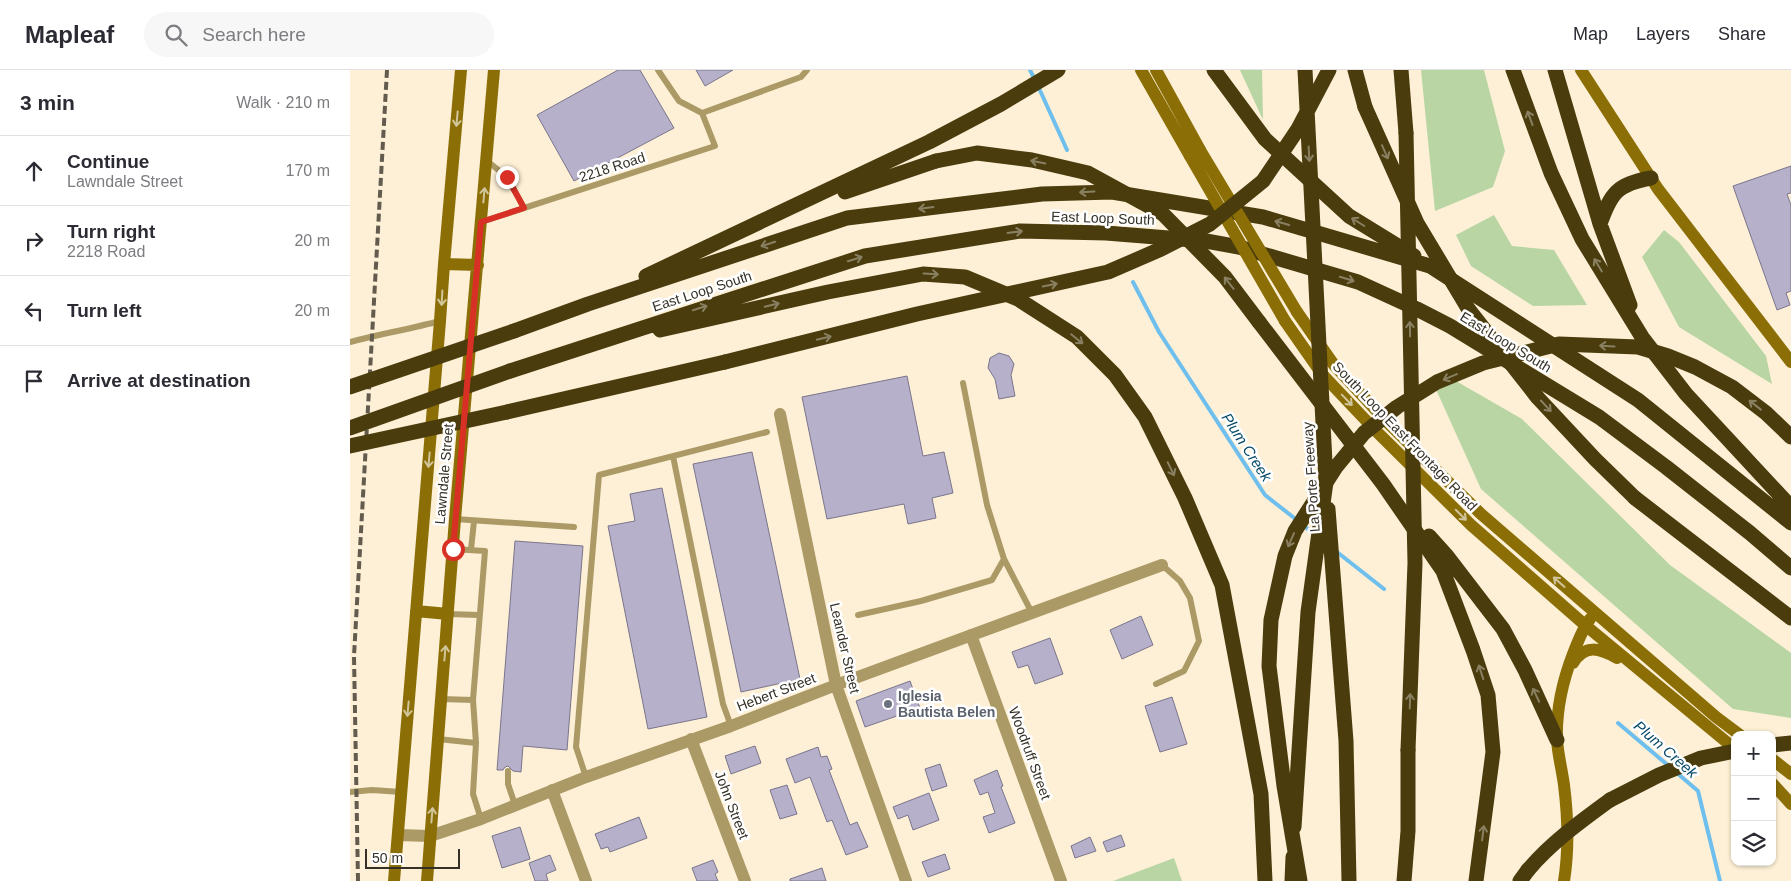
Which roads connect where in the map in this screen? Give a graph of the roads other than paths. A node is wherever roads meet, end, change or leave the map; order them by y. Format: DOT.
graph roads {
  1 [pos="461,70"];
  2 [pos="494,70"];
  3 [pos="658,70"];
  4 [pos="807,70"];
  5 [pos="1058,70"];
  6 [pos="1141,70"];
  7 [pos="1156,70"];
  8 [pos="1214,70"];
  9 [pos="1305,70"];
  10 [pos="1329,70"];
  11 [pos="1355,70"];
  12 [pos="1401,70"];
  13 [pos="1513,70"];
  14 [pos="1556,70"];
  15 [pos="1581,70"];
  16 [pos="702,113"];
  17 [pos="1195,153"];
  18 [pos="486,160"];
  19 [pos="1651,178"];
  20 [pos="524,208"];
  21 [pos="775,216"];
  22 [pos="481,222"];
  23 [pos="1600,224"];
  24 [pos="444,264"];
  25 [pos="478,265"];
  26 [pos="1430,266"];
  27 [pos="588,304"];
  28 [pos="440,321"];
  29 [pos="1642,336"];
  30 [pos="350,342"];
  31 [pos="571,351"];
  32 [pos="1791,362"];
  33 [pos="963,383"];
  34 [pos="350,387"];
  35 [pos="780,414"];
  36 [pos="350,428"];
  37 [pos="767,432"];
  38 [pos="1791,437"];
  39 [pos="350,446"];
  40 [pos="673,456"];
  41 [pos="1326,482"];
  42 [pos="1383,484"];
  43 [pos="1791,507"];
  44 [pos="455,519"];
  45 [pos="474,521"];
  46 [pos="1791,523"];
  47 [pos="574,527"];
  48 [pos="453,549"];
  49 [pos="471,550"];
  50 [pos="1004,559"];
  51 [pos="1162,565"];
  52 [pos="1791,568"];
  53 [pos="416,611"];
  54 [pos="448,614"];
  55 [pos="1032,614"];
  56 [pos="1595,614"];
  57 [pos="479,615"];
  58 [pos="858,615"];
  59 [pos="1791,618"];
  60 [pos="1586,625"];
  61 [pos="971,635"];
  62 [pos="1643,673"];
  63 [pos="1564,676"];
  64 [pos="1156,684"];
  65 [pos="836,685"];
  66 [pos="441,698"];
  67 [pos="473,700"];
  68 [pos="731,726"];
  69 [pos="1735,731"];
  70 [pos="438,739"];
  71 [pos="691,739"];
  72 [pos="1557,740"];
  73 [pos="476,743"];
  74 [pos="1791,744"];
  75 [pos="1776,745"];
  76 [pos="1731,747"];
  77 [pos="1731,751"];
  78 [pos="1776,762"];
  79 [pos="508,770"];
  80 [pos="1791,774"];
  81 [pos="586,777"];
  82 [pos="1776,787"];
  83 [pos="552,790"];
  84 [pos="350,792"];
  85 [pos="401,792"];
  86 [pos="1791,804"];
  87 [pos="515,805"];
  88 [pos="481,818"];
  89 [pos="1408,831"];
  90 [pos="398,835"];
  91 [pos="430,836"];
  92 [pos="1524,876"];
  93 [pos="394,881"];
  94 [pos="427,881"];
  95 [pos="586,881"];
  96 [pos="745,881"];
  97 [pos="906,881"];
  98 [pos="1061,881"];
  99 [pos="1266,881"];
  100 [pos="1292,881"];
  101 [pos="1300,881"];
  102 [pos="1350,881"];
  103 [pos="1404,881"];
  104 [pos="1415,881"];
  105 [pos="1476,881"];
  106 [pos="1564,881"];
  1 -- 24 [label="main road, Lawndale Street, one-way"];
  2 -- 18 [label="main road, Lawndale Street"];
  3 -- 16 [label="lane"];
  4 -- 16 [label="lane"];
  5 -- 21 [label="highway"];
  6 -- 17 [label="main road, South Loop East Frontage Road"];
  7 -- 17 [label="main road, South Loop East Frontage Road"];
  26 -- 8 [label="highway, one-way"];
  9 -- 41 [label="highway, La Porte Freeway, one-way, bridge"];
  39 -- 10 [label="highway, one-way, bridge"];
  11 -- 59 [label="highway, one-way, bridge"];
  89 -- 12 [label="highway, one-way, bridge"];
  29 -- 13 [label="highway, one-way"];
  14 -- 23 [label="highway"];
  15 -- 19 [label="main road"];
  16 -- 20 [label="lane, 2218 Road"];
  56 -- 17 [label="main road, South Loop East Frontage Road, one-way, bridge"];
  17 -- 60 [label="main road, South Loop East Frontage Road, one-way, bridge"];
  18 -- 20 [label="lane"];
  22 -- 18 [label="main road, Lawndale Street, one-way"];
  19 -- 23 [label="highway"];
  19 -- 32 [label="main road"];
  20 -- 22 [label="lane, 2218 Road"];
  21 -- 27 [label="highway"];
  42 -- 21 [label="highway, one-way, bridge"];
  22 -- 25 [label="main road, Lawndale Street"];
  23 -- 29 [label="highway"];
  24 -- 25 [label="main road"];
  24 -- 28 [label="main road, Lawndale Street, one-way"];
  25 -- 44 [label="main road, Lawndale Street"];
  26 -- 27 [label="highway, East Loop South, one-way"];
  26 -- 46 [label="highway, East Loop South"];
  27 -- 34 [label="highway, East Loop South, bridge"];
  28 -- 30 [label="lane"];
  28 -- 53 [label="main road, Lawndale Street, one-way"];
  29 -- 43 [label="highway"];
  31 -- 36 [label="highway, East Loop South, bridge"];
  31 -- 52 [label="highway, East Loop South, one-way"];
  31 -- 99 [label="highway, one-way"];
  33 -- 50 [label="lane"];
  35 -- 65 [label="street, Leander Street"];
  37 -- 40 [label="lane"];
  38 -- 101 [label="highway, one-way, bridge"];
  40 -- 68 [label="lane"];
  40 -- 81 [label="lane"];
  41 -- 100 [label="highway"];
  41 -- 102 [label="highway, La Porte Freeway"];
  72 -- 42 [label="highway, one-way"];
  105 -- 42 [label="highway, one-way"];
  44 -- 45 [label="lane"];
  44 -- 48 [label="main road, Lawndale Street"];
  45 -- 47 [label="lane"];
  45 -- 49 [label="lane"];
  48 -- 49 [label="lane"];
  48 -- 54 [label="main road, Lawndale Street"];
  49 -- 57 [label="lane"];
  50 -- 55 [label="lane"];
  50 -- 58 [label="lane"];
  51 -- 55 [label="street, Hebert Street"];
  51 -- 64 [label="lane"];
  53 -- 54 [label="main road"];
  53 -- 85 [label="main road, Lawndale Street, one-way"];
  54 -- 57 [label="lane"];
  66 -- 54 [label="main road, Lawndale Street, one-way"];
  55 -- 61 [label="street, Hebert Street"];
  56 -- 60 [label="main road"];
  56 -- 69 [label="main road, South Loop East Frontage Road"];
  57 -- 67 [label="lane"];
  60 -- 62 [label="main road, South Loop East Frontage Road"];
  60 -- 63 [label="main road"];
  61 -- 65 [label="street, Hebert Street"];
  61 -- 98 [label="street, Woodruff Street"];
  62 -- 63 [label="main road"];
  62 -- 76 [label="main road, South Loop East Frontage Road"];
  63 -- 72 [label="main road"];
  65 -- 68 [label="street, Hebert Street"];
  65 -- 97 [label="street, Leander Street"];
  66 -- 67 [label="lane"];
  66 -- 70 [label="main road, Lawndale Street"];
  67 -- 73 [label="lane"];
  68 -- 71 [label="street, Hebert Street"];
  70 -- 73 [label="lane"];
  91 -- 70 [label="main road, Lawndale Street, one-way"];
  71 -- 81 [label="street, Hebert Street"];
  71 -- 96 [label="street, John Street"];
  72 -- 106 [label="main road"];
  73 -- 88 [label="lane"];
  74 -- 75 [label="highway"];
  77 -- 92 [label="highway, bridge"];
  78 -- 80 [label="main road"];
  79 -- 87 [label="lane"];
  81 -- 83 [label="street, Hebert Street"];
  82 -- 86 [label="main road"];
  83 -- 87 [label="street, Hebert Street"];
  83 -- 95 [label="street"];
  84 -- 85 [label="lane"];
  85 -- 90 [label="main road, Lawndale Street"];
  87 -- 88 [label="street, Hebert Street"];
  88 -- 91 [label="street, Hebert Street"];
  89 -- 103 [label="highway"];
  89 -- 104 [label="highway"];
  90 -- 91 [label="street, Hebert Street"];
  90 -- 93 [label="main road, Lawndale Street"];
  91 -- 94 [label="main road, Lawndale Street"];
}
